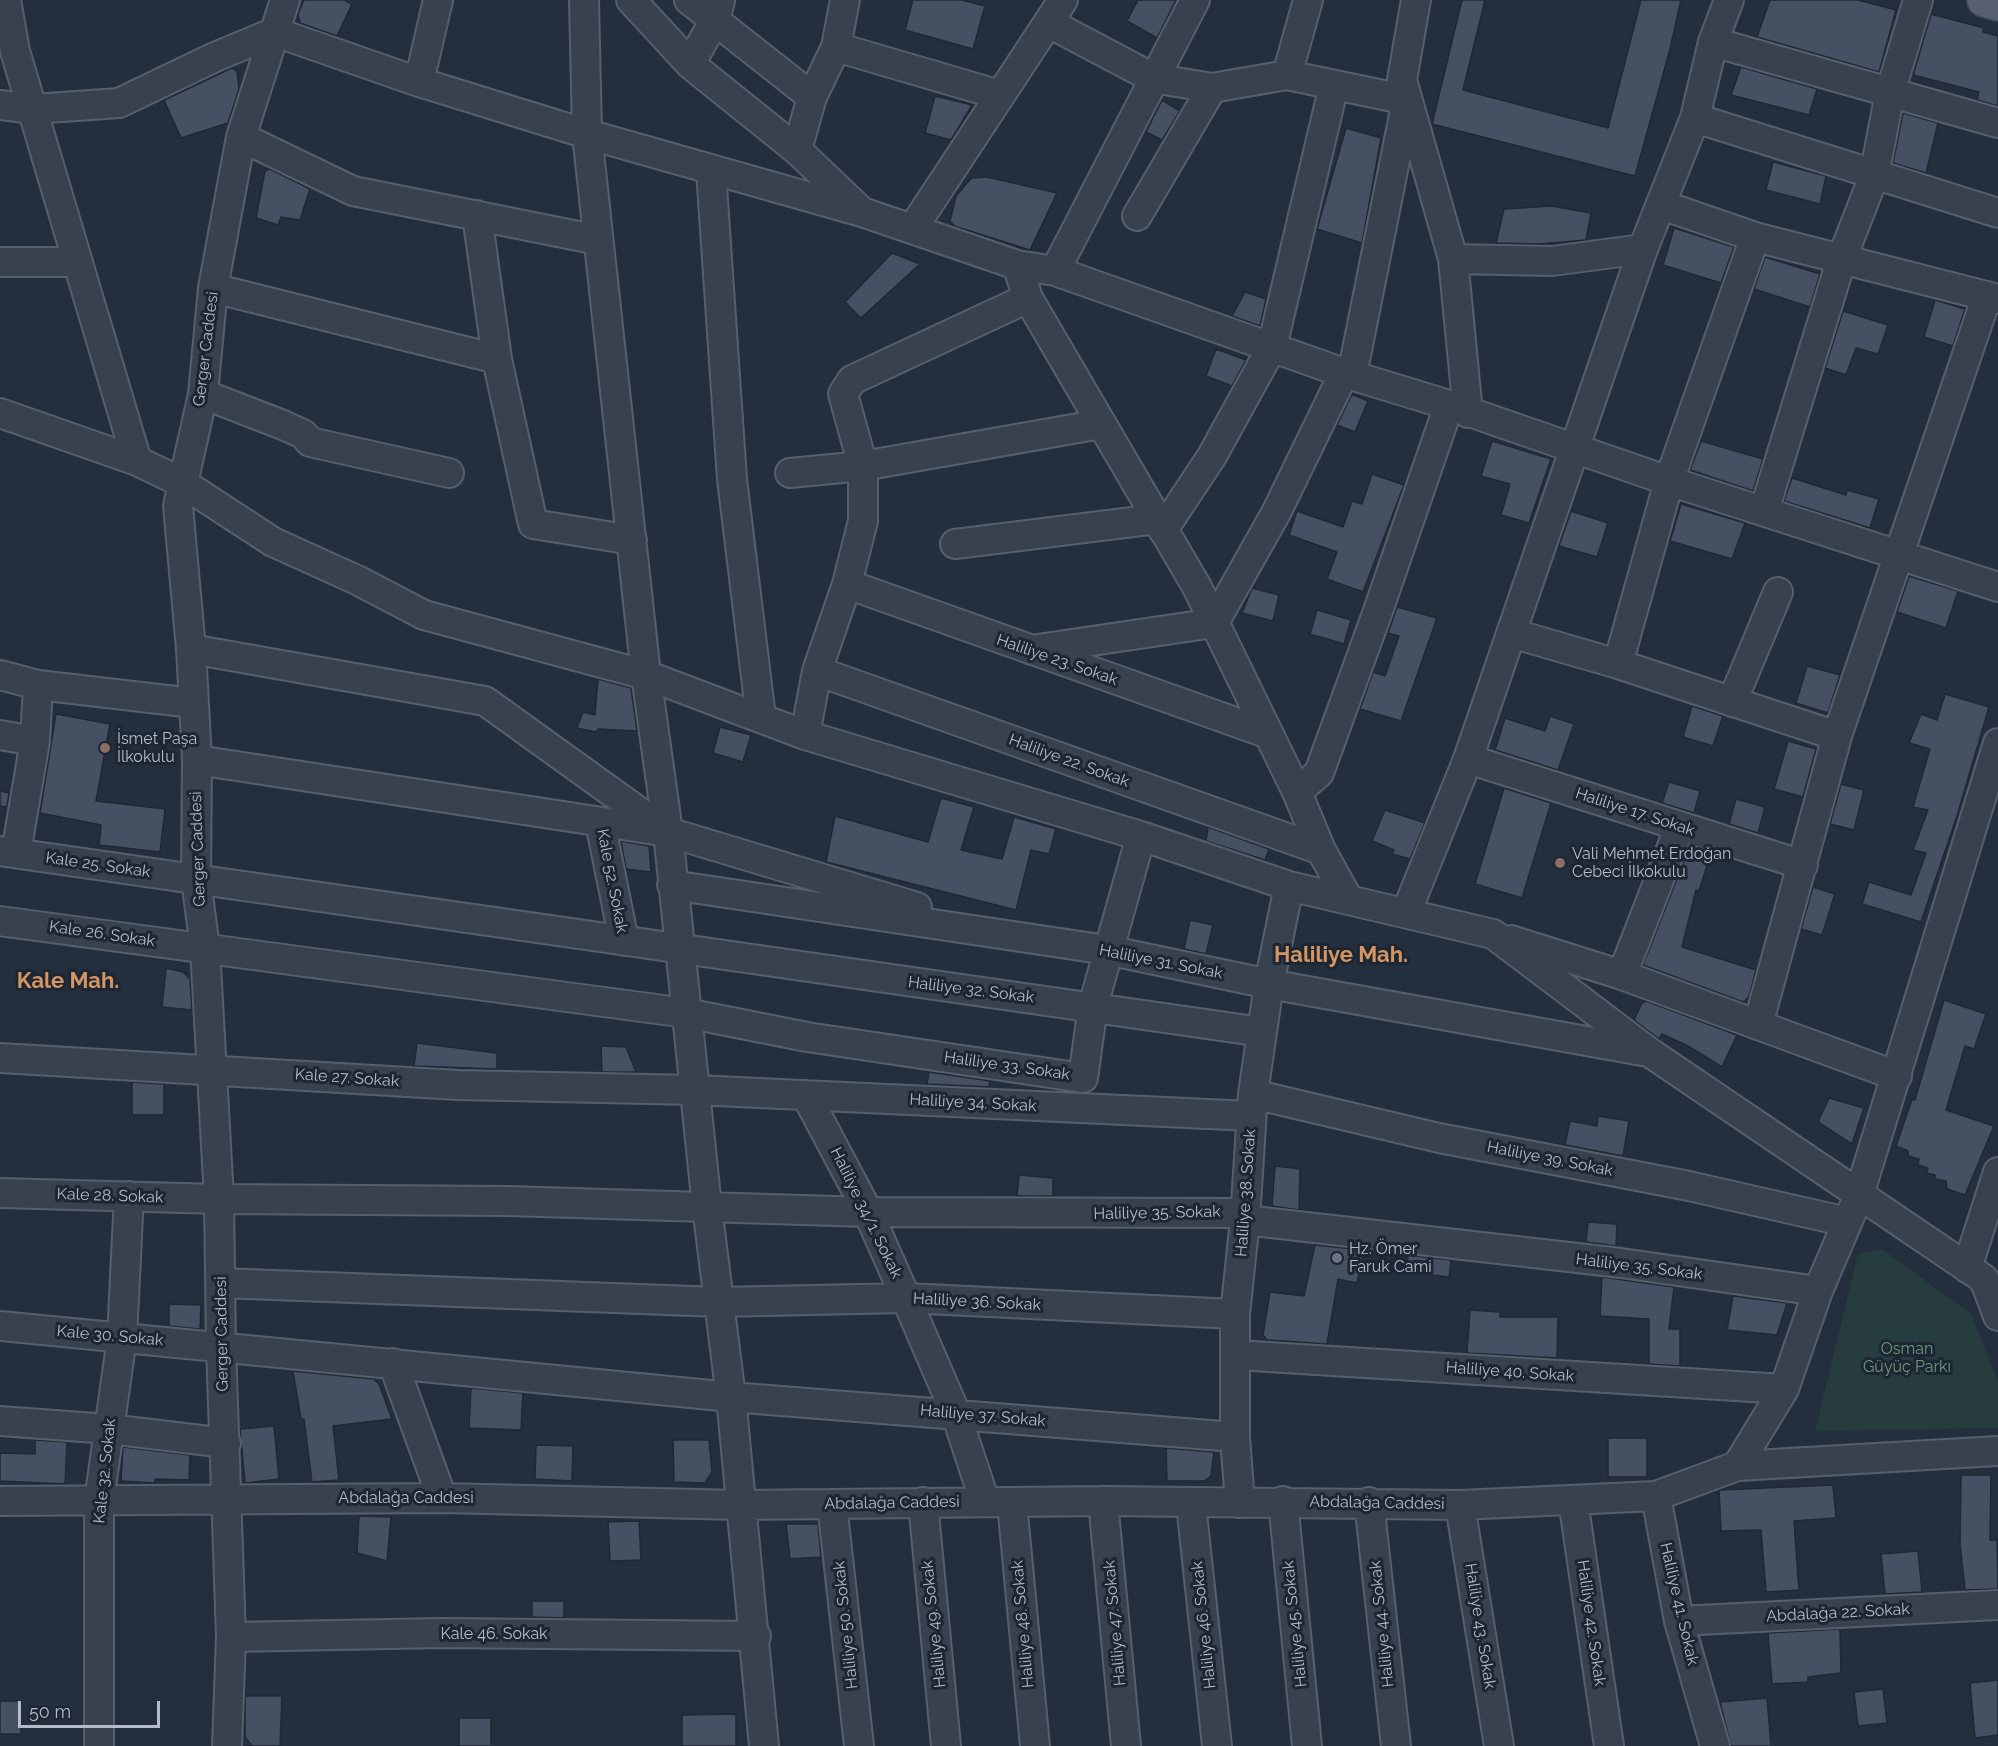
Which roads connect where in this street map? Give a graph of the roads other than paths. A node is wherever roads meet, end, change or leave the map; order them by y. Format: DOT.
graph roads {
  1 [pos="6,0"];
  2 [pos="285,0"];
  3 [pos="438,0"];
  4 [pos="584,0"];
  5 [pos="631,0"];
  6 [pos="689,0"];
  7 [pos="845,0"];
  8 [pos="1195,0"];
  9 [pos="1308,0"];
  10 [pos="1416,0"];
  11 [pos="1729,0"];
  12 [pos="1918,0"];
  13 [pos="1984,0"];
  14 [pos="1998,4"];
  15 [pos="718,10"];
  16 [pos="1056,11"];
  17 [pos="275,32"];
  18 [pos="1713,42"];
  19 [pos="836,47"];
  20 [pos="690,64"];
  21 [pos="1287,75"];
  22 [pos="1153,78"];
  23 [pos="419,82"];
  24 [pos="1334,85"];
  25 [pos="1212,88"];
  26 [pos="1890,93"];
  27 [pos="1000,95"];
  28 [pos="812,97"];
  29 [pos="1407,100"];
  30 [pos="0,105"];
  31 [pos="33,109"];
  32 [pos="1695,118"];
  33 [pos="1998,123"];
  34 [pos="587,134"];
  35 [pos="241,137"];
  36 [pos="797,150"];
  37 [pos="711,171"];
  38 [pos="1874,176"];
  39 [pos="1662,205"];
  40 [pos="862,212"];
  41 [pos="1998,213"];
  42 [pos="477,215"];
  43 [pos="1137,216"];
  44 [pos="914,228"];
  45 [pos="1755,237"];
  46 [pos="598,240"];
  47 [pos="1643,249"];
  48 [pos="1842,258"];
  49 [pos="1453,260"];
  50 [pos="0,262"];
  51 [pos="78,262"];
  52 [pos="1017,265"];
  53 [pos="1055,271"];
  54 [pos="213,288"];
  55 [pos="1028,298"];
  56 [pos="1992,298"];
  57 [pos="1272,347"];
  58 [pos="497,358"];
  59 [pos="1348,374"];
  60 [pos="202,394"];
  61 [pos="1459,409"];
  62 [pos="0,413"];
  63 [pos="1101,424"];
  64 [pos="1574,447"];
  65 [pos="137,461"];
  66 [pos="863,466"];
  67 [pos="449,473"];
  68 [pos="790,473"];
  69 [pos="1669,481"];
  70 [pos="181,482"];
  71 [pos="1764,511"];
  72 [pos="1160,524"];
  73 [pos="632,540"];
  74 [pos="955,544"];
  75 [pos="1899,555"];
  76 [pos="846,584"];
  77 [pos="1998,587"];
  78 [pos="1778,592"];
  79 [pos="1214,623"];
  80 [pos="1511,633"];
  81 [pos="191,649"];
  82 [pos="1031,651"];
  83 [pos="1618,664"];
  84 [pos="817,671"];
  85 [pos="0,675"];
  86 [pos="646,675"];
  87 [pos="38,685"];
  88 [pos="1732,702"];
  89 [pos="193,703"];
  90 [pos="761,718"];
  91 [pos="1269,734"];
  92 [pos="0,735"];
  93 [pos="805,735"];
  94 [pos="1837,736"];
  95 [pos="35,741"];
  96 [pos="1998,743"];
  97 [pos="1468,759"];
  98 [pos="197,760"];
  99 [pos="1297,792"];
  100 [pos="600,822"];
  101 [pos="1680,826"];
  102 [pos="668,832"];
  103 [pos="1140,836"];
  104 [pos="1321,850"];
  105 [pos="8,852"];
  106 [pos="1803,865"];
  107 [pos="196,880"];
  108 [pos="672,885"];
  109 [pos="1288,886"];
  110 [pos="1348,898"];
  111 [pos="1406,913"];
  112 [pos="0,921"];
  113 [pos="1493,934"];
  114 [pos="1014,936"];
  115 [pos="624,941"];
  116 [pos="205,948"];
  117 [pos="680,950"];
  118 [pos="1107,950"];
  119 [pos="1622,975"];
  120 [pos="1269,984"];
  121 [pos="1093,1006"];
  122 [pos="686,1013"];
  123 [pos="1758,1025"];
  124 [pos="1262,1032"];
  125 [pos="1649,1052"];
  126 [pos="0,1058"];
  127 [pos="211,1069"];
  128 [pos="1897,1076"];
  129 [pos="1083,1078"];
  130 [pos="695,1090"];
  131 [pos="806,1095"];
  132 [pos="1252,1105"];
  133 [pos="1081,1108"];
  134 [pos="1998,1172"];
  135 [pos="0,1193"];
  136 [pos="1859,1195"];
  137 [pos="129,1196"];
  138 [pos="219,1199"];
  139 [pos="707,1207"];
  140 [pos="868,1212"];
  141 [pos="1245,1220"];
  142 [pos="1847,1222"];
  143 [pos="1967,1268"];
  144 [pos="221,1283"];
  145 [pos="1818,1291"];
  146 [pos="906,1298"];
  147 [pos="718,1302"];
  148 [pos="1235,1314"];
  149 [pos="1998,1316"];
  150 [pos="0,1326"];
  151 [pos="122,1338"];
  152 [pos="221,1346"];
  153 [pos="1236,1355"];
  154 [pos="393,1363"];
  155 [pos="1784,1389"];
  156 [pos="731,1397"];
  157 [pos="956,1414"];
  158 [pos="0,1421"];
  159 [pos="109,1429"];
  160 [pos="1235,1437"];
  161 [pos="226,1443"];
  162 [pos="1998,1451"];
  163 [pos="1737,1466"];
  164 [pos="1656,1496"];
  165 [pos="226,1498"];
  166 [pos="442,1498"];
  167 [pos="1574,1500"];
  168 [pos="0,1501"];
  169 [pos="99,1501"];
  170 [pos="1103,1501"];
  171 [pos="1283,1501"];
  172 [pos="998,1502"];
  173 [pos="1369,1502"];
  174 [pos="923,1503"];
  175 [pos="1240,1503"];
  176 [pos="832,1504"];
  177 [pos="1191,1504"];
  178 [pos="740,1505"];
  179 [pos="1460,1505"];
  180 [pos="1998,1605"];
  181 [pos="1679,1621"];
  182 [pos="756,1636"];
  183 [pos="231,1637"];
  184 [pos="99,1746"];
  185 [pos="227,1746"];
  186 [pos="765,1746"];
  187 [pos="859,1746"];
  188 [pos="946,1746"];
  189 [pos="1035,1746"];
  190 [pos="1126,1746"];
  191 [pos="1217,1746"];
  192 [pos="1307,1746"];
  193 [pos="1396,1746"];
  194 [pos="1499,1746"];
  195 [pos="1609,1746"];
  196 [pos="1715,1746"];
  1 -- 31 [label="street"];
  2 -- 17 [label="street, Gerger Caddesi"];
  3 -- 23 [label="street"];
  4 -- 34 [label="street"];
  5 -- 20 [label="street"];
  6 -- 15 [label="street"];
  7 -- 19 [label="street"];
  8 -- 22 [label="street"];
  9 -- 21 [label="street"];
  10 -- 29 [label="street"];
  11 -- 18 [label="street"];
  12 -- 26 [label="street"];
  13 -- 14 [label="main road"];
  15 -- 20 [label="street"];
  15 -- 28 [label="street"];
  16 -- 22 [label="street"];
  16 -- 27 [label="street"];
  17 -- 23 [label="street"];
  17 -- 31 [label="street"];
  17 -- 35 [label="street, Gerger Caddesi"];
  18 -- 26 [label="street"];
  18 -- 32 [label="street"];
  19 -- 27 [label="street"];
  19 -- 28 [label="street"];
  20 -- 36 [label="street"];
  21 -- 24 [label="street"];
  21 -- 25 [label="street"];
  22 -- 25 [label="street"];
  22 -- 53 [label="street"];
  23 -- 34 [label="street"];
  24 -- 29 [label="street"];
  24 -- 57 [label="street"];
  25 -- 43 [label="street"];
  26 -- 33 [label="street"];
  26 -- 38 [label="street"];
  27 -- 44 [label="street"];
  28 -- 36 [label="street"];
  29 -- 49 [label="street"];
  29 -- 59 [label="street"];
  30 -- 31 [label="street"];
  31 -- 51 [label="street"];
  32 -- 38 [label="street"];
  32 -- 39 [label="street"];
  34 -- 37 [label="street"];
  34 -- 46 [label="street"];
  35 -- 42 [label="street"];
  35 -- 54 [label="street, Gerger Caddesi"];
  36 -- 40 [label="street"];
  37 -- 40 [label="street"];
  37 -- 90 [label="street"];
  38 -- 41 [label="street"];
  38 -- 48 [label="street"];
  39 -- 45 [label="street"];
  39 -- 47 [label="street"];
  40 -- 44 [label="street"];
  42 -- 46 [label="street"];
  42 -- 58 [label="street"];
  44 -- 52 [label="street"];
  45 -- 48 [label="street"];
  45 -- 69 [label="street"];
  46 -- 73 [label="street"];
  47 -- 49 [label="street"];
  47 -- 64 [label="street"];
  48 -- 56 [label="street"];
  48 -- 71 [label="street"];
  49 -- 61 [label="street"];
  50 -- 51 [label="street"];
  51 -- 65 [label="street"];
  52 -- 53 [label="street"];
  52 -- 55 [label="street"];
  53 -- 57 [label="street"];
  54 -- 58 [label="street"];
  54 -- 60 [label="street, Gerger Caddesi"];
  55 -- 63 [label="street"];
  55 -- 66 [label="street"];
  56 -- 75 [label="street"];
  57 -- 59 [label="street"];
  57 -- 72 [label="street"];
  58 -- 73 [label="street"];
  59 -- 61 [label="street"];
  59 -- 79 [label="street"];
  60 -- 67 [label="street"];
  60 -- 70 [label="street, Gerger Caddesi"];
  61 -- 64 [label="street"];
  61 -- 99 [label="street"];
  62 -- 65 [label="street"];
  63 -- 66 [label="street"];
  63 -- 72 [label="street"];
  64 -- 69 [label="street"];
  64 -- 80 [label="street"];
  65 -- 70 [label="street"];
  66 -- 68 [label="street"];
  66 -- 76 [label="street"];
  69 -- 71 [label="street"];
  69 -- 83 [label="street"];
  70 -- 81 [label="street, Gerger Caddesi"];
  70 -- 86 [label="street"];
  71 -- 75 [label="street"];
  72 -- 74 [label="street"];
  72 -- 79 [label="street"];
  73 -- 86 [label="street"];
  75 -- 77 [label="street"];
  75 -- 94 [label="street"];
  76 -- 82 [label="street, Haliliye 23. Sokak"];
  76 -- 84 [label="street"];
  78 -- 88 [label="street"];
  79 -- 82 [label="street"];
  79 -- 91 [label="street"];
  80 -- 83 [label="street"];
  80 -- 97 [label="street"];
  81 -- 89 [label="street, Gerger Caddesi"];
  81 -- 102 [label="street"];
  82 -- 91 [label="street, Haliliye 23. Sokak"];
  83 -- 88 [label="street"];
  84 -- 93 [label="street"];
  84 -- 104 [label="street, Haliliye 22. Sokak"];
  85 -- 87 [label="street"];
  86 -- 90 [label="street"];
  86 -- 102 [label="street"];
  87 -- 89 [label="street"];
  87 -- 95 [label="street"];
  88 -- 94 [label="street"];
  89 -- 98 [label="street, Gerger Caddesi"];
  90 -- 93 [label="street"];
  91 -- 99 [label="street"];
  92 -- 95 [label="street"];
  93 -- 103 [label="street"];
  94 -- 106 [label="street"];
  95 -- 105 [label="street"];
  96 -- 128 [label="street"];
  97 -- 101 [label="street, Haliliye 17. Sokak"];
  97 -- 111 [label="street"];
  98 -- 100 [label="street"];
  98 -- 107 [label="street, Gerger Caddesi"];
  99 -- 104 [label="street"];
  100 -- 102 [label="street"];
  100 -- 115 [label="street, Kale 52. Sokak"];
  101 -- 106 [label="street, Haliliye 17. Sokak"];
  101 -- 119 [label="street"];
  102 -- 108 [label="street"];
  102 -- 114 [label="street"];
  103 -- 109 [label="street"];
  103 -- 118 [label="street, Haliliye 33. Sokak"];
  104 -- 110 [label="street"];
  105 -- 107 [label="street, Kale 25. Sokak"];
  106 -- 123 [label="street"];
  107 -- 115 [label="street, Kale 25. Sokak"];
  107 -- 116 [label="street, Gerger Caddesi"];
  108 -- 114 [label="street, Haliliye 31. Sokak"];
  108 -- 117 [label="street"];
  109 -- 110 [label="street"];
  109 -- 120 [label="street, Haliliye 38. Sokak"];
  110 -- 111 [label="street"];
  111 -- 113 [label="street"];
  112 -- 116 [label="street, Kale 26. Sokak"];
  113 -- 119 [label="street"];
  113 -- 125 [label="street"];
  114 -- 118 [label="street, Haliliye 31. Sokak"];
  115 -- 117 [label="street, Haliliye 32. Sokak"];
  116 -- 122 [label="street, Kale 26. Sokak"];
  116 -- 127 [label="street, Gerger Caddesi"];
  117 -- 121 [label="street, Haliliye 32. Sokak"];
  117 -- 122 [label="street"];
  118 -- 120 [label="street, Haliliye 31. Sokak"];
  118 -- 121 [label="street, Haliliye 33. Sokak"];
  119 -- 123 [label="street"];
  120 -- 124 [label="street, Haliliye 38. Sokak"];
  120 -- 125 [label="street, Haliliye 31. Sokak"];
  121 -- 124 [label="street, Haliliye 32. Sokak"];
  121 -- 129 [label="street, Haliliye 33. Sokak"];
  122 -- 129 [label="street, Haliliye 33. Sokak"];
  122 -- 130 [label="street"];
  123 -- 128 [label="street"];
  124 -- 132 [label="street, Haliliye 38. Sokak"];
  125 -- 136 [label="street"];
  126 -- 127 [label="street, Kale 27. Sokak"];
  127 -- 130 [label="street, Kale 27. Sokak"];
  127 -- 138 [label="street, Gerger Caddesi"];
  128 -- 136 [label="street"];
  129 -- 133 [label="street"];
  130 -- 131 [label="street, Haliliye 34. Sokak"];
  130 -- 139 [label="street"];
  131 -- 133 [label="street, Haliliye 34. Sokak"];
  131 -- 140 [label="street, Haliliye 34/1. Sokak"];
  132 -- 133 [label="street, Haliliye 34. Sokak"];
  132 -- 141 [label="street, Haliliye 38. Sokak"];
  132 -- 142 [label="street, Haliliye 39. Sokak"];
  134 -- 143 [label="street"];
  135 -- 137 [label="street, Kale 28. Sokak"];
  136 -- 142 [label="street"];
  136 -- 143 [label="street"];
  137 -- 138 [label="street, Kale 28. Sokak"];
  137 -- 151 [label="street, Kale 32. Sokak"];
  138 -- 139 [label="street, Kale 28. Sokak"];
  138 -- 144 [label="street, Gerger Caddesi"];
  139 -- 140 [label="street, Haliliye 35. Sokak"];
  139 -- 147 [label="street"];
  140 -- 141 [label="street, Haliliye 35. Sokak"];
  140 -- 146 [label="street, Haliliye 34/1. Sokak"];
  141 -- 145 [label="street, Haliliye 35. Sokak"];
  141 -- 148 [label="street, Haliliye 38. Sokak"];
  142 -- 145 [label="street"];
  143 -- 149 [label="street"];
  144 -- 147 [label="street, Haliliye 36. Sokak"];
  144 -- 152 [label="street, Gerger Caddesi"];
  145 -- 155 [label="street"];
  146 -- 147 [label="street, Haliliye 36. Sokak"];
  146 -- 148 [label="street, Haliliye 36. Sokak"];
  146 -- 157 [label="street, Haliliye 34/1. Sokak"];
  147 -- 156 [label="street"];
  148 -- 153 [label="street, Haliliye 38. Sokak"];
  150 -- 151 [label="street, Kale 30. Sokak"];
  151 -- 152 [label="street, Kale 30. Sokak"];
  151 -- 159 [label="street, Kale 32. Sokak"];
  152 -- 154 [label="street, Kale 30. Sokak"];
  152 -- 161 [label="street, Gerger Caddesi"];
  153 -- 155 [label="street, Haliliye 40. Sokak"];
  153 -- 160 [label="street, Haliliye 38. Sokak"];
  154 -- 156 [label="street, Haliliye 37. Sokak"];
  154 -- 166 [label="street"];
  155 -- 163 [label="street"];
  156 -- 157 [label="street, Haliliye 37. Sokak"];
  156 -- 178 [label="street"];
  157 -- 160 [label="street, Haliliye 37. Sokak"];
  157 -- 172 [label="street, Haliliye 34/1. Sokak"];
  158 -- 159 [label="street"];
  159 -- 161 [label="street"];
  159 -- 169 [label="street, Kale 32. Sokak"];
  160 -- 175 [label="street, Haliliye 38. Sokak"];
  161 -- 165 [label="street, Gerger Caddesi"];
  162 -- 163 [label="street, Abdalağa Caddesi"];
  163 -- 164 [label="street, Abdalağa Caddesi"];
  164 -- 167 [label="street, Abdalağa Caddesi"];
  164 -- 181 [label="street, Haliliye 41. Sokak"];
  165 -- 166 [label="street, Abdalağa Caddesi"];
  165 -- 169 [label="street, Abdalağa Caddesi"];
  165 -- 183 [label="street, Gerger Caddesi"];
  166 -- 178 [label="street, Abdalağa Caddesi"];
  167 -- 179 [label="street, Abdalağa Caddesi"];
  167 -- 195 [label="street, Haliliye 42. Sokak"];
  168 -- 169 [label="street, Abdalağa Caddesi"];
  169 -- 184 [label="street, Kale 32. Sokak"];
  170 -- 172 [label="street, Abdalağa Caddesi"];
  170 -- 177 [label="street, Abdalağa Caddesi"];
  170 -- 190 [label="street, Haliliye 47. Sokak"];
  171 -- 173 [label="street, Abdalağa Caddesi"];
  171 -- 175 [label="street, Abdalağa Caddesi"];
  171 -- 192 [label="street, Haliliye 45. Sokak"];
  172 -- 174 [label="street, Abdalağa Caddesi"];
  172 -- 189 [label="street, Haliliye 48. Sokak"];
  173 -- 179 [label="street, Abdalağa Caddesi"];
  173 -- 193 [label="street, Haliliye 44. Sokak"];
  174 -- 176 [label="street, Abdalağa Caddesi"];
  174 -- 188 [label="street, Haliliye 49. Sokak"];
  175 -- 177 [label="street, Abdalağa Caddesi"];
  176 -- 178 [label="street, Abdalağa Caddesi"];
  176 -- 187 [label="street, Haliliye 50. Sokak"];
  177 -- 191 [label="street, Haliliye 46. Sokak"];
  178 -- 182 [label="street"];
  179 -- 194 [label="street, Haliliye 43. Sokak"];
  180 -- 181 [label="street, Abdalağa 22. Sokak"];
  181 -- 196 [label="street, Haliliye 41. Sokak"];
  182 -- 183 [label="street, Kale 46. Sokak"];
  182 -- 186 [label="street"];
  183 -- 185 [label="street, Gerger Caddesi"];
}
